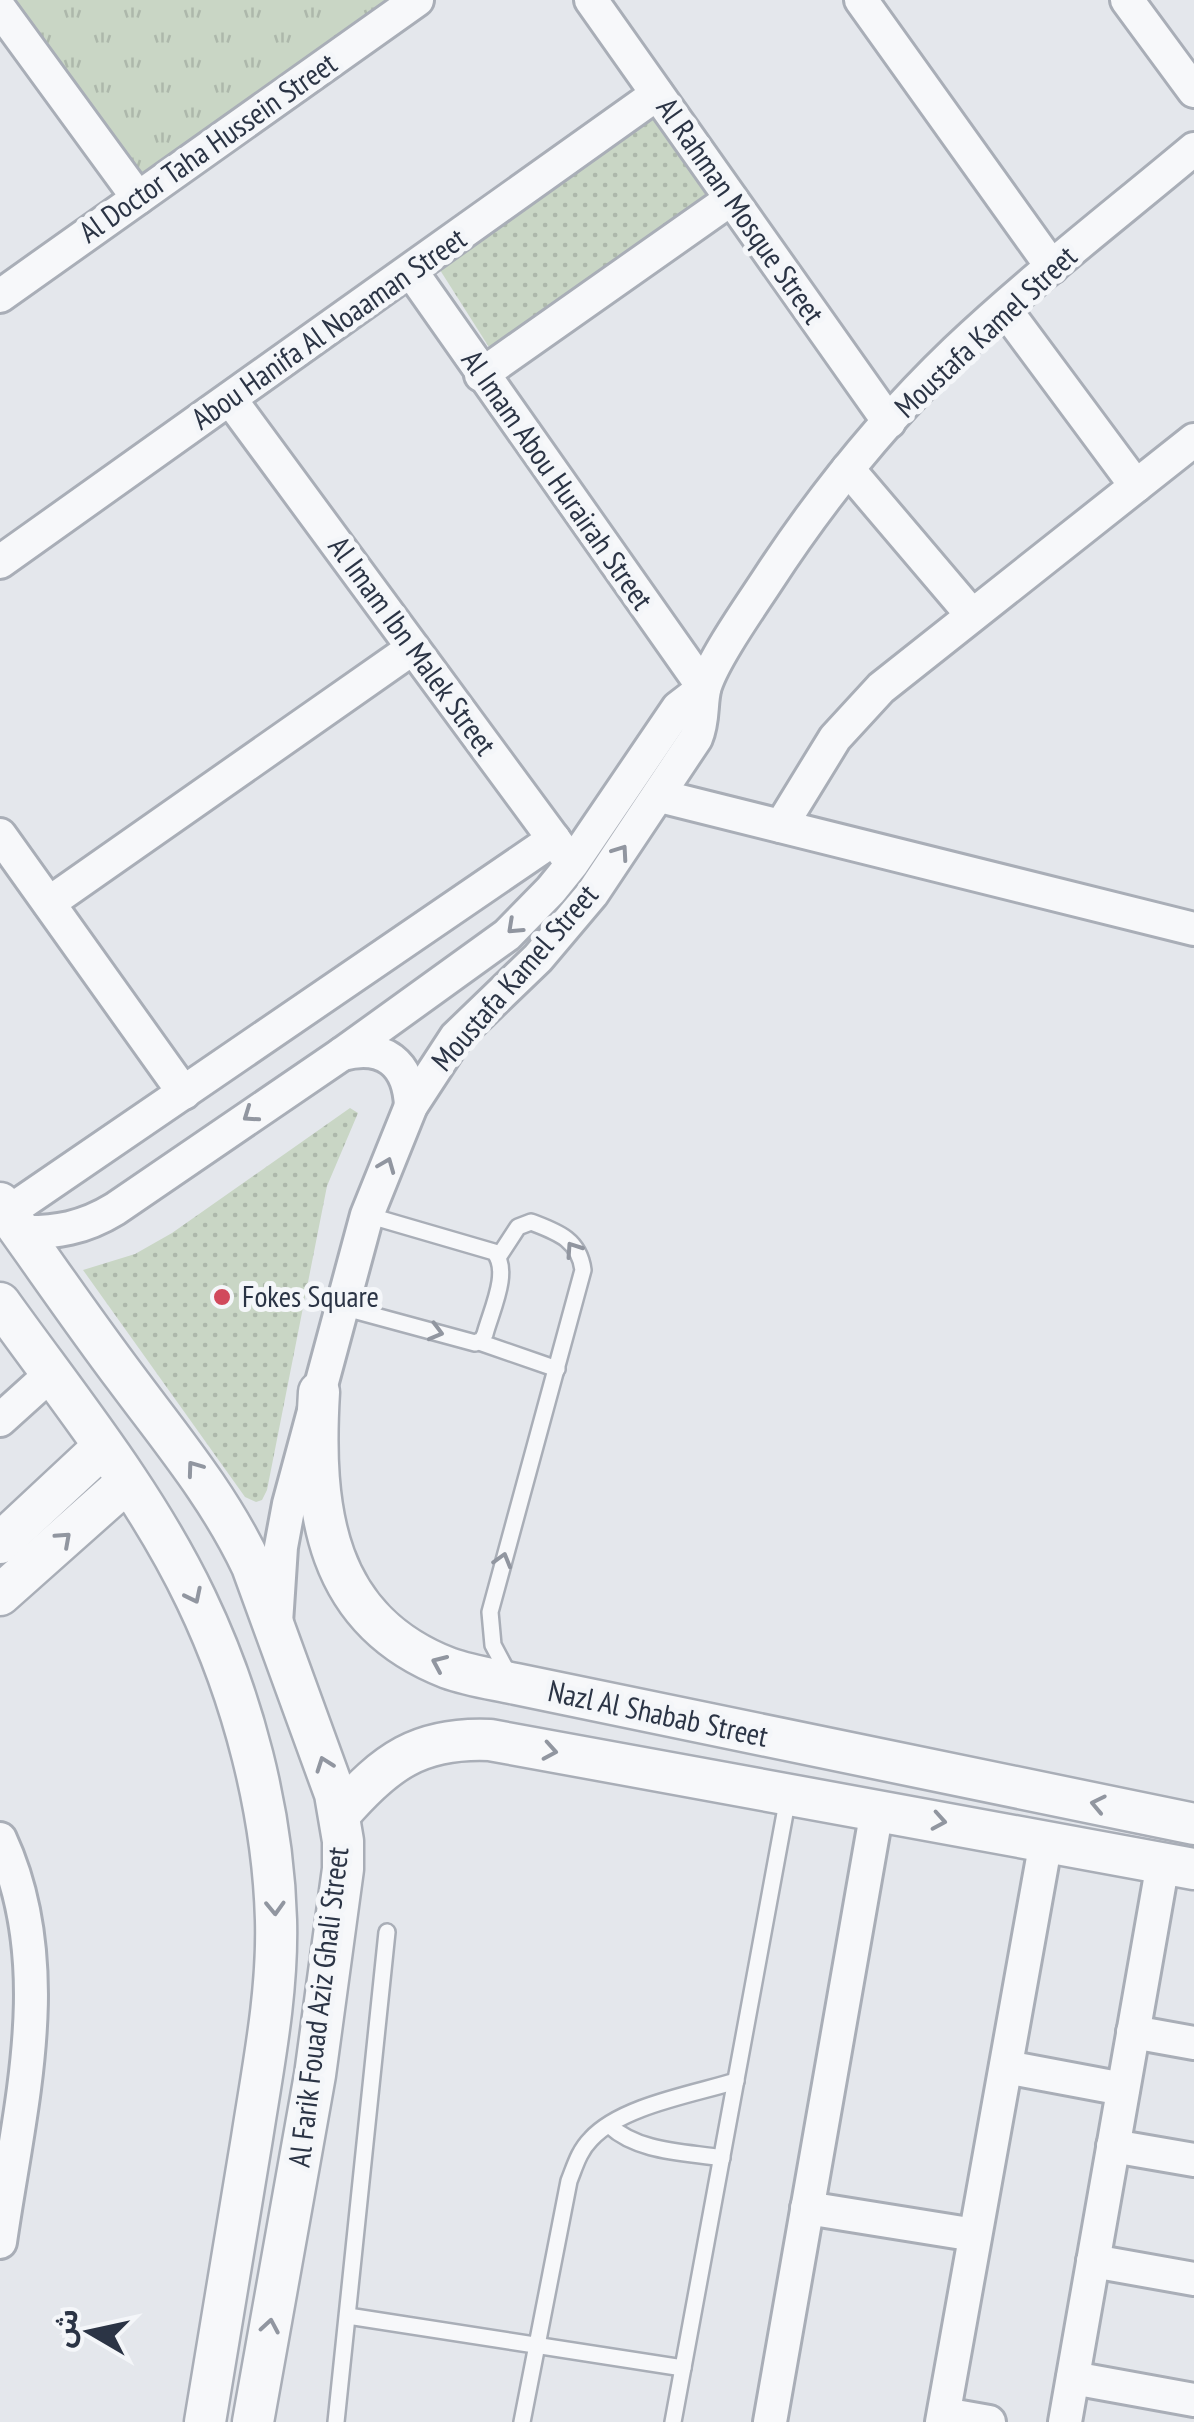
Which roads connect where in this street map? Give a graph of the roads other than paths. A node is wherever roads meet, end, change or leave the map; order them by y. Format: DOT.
graph roads {
  1 [pos="417,0"];
  2 [pos="591,0"];
  3 [pos="860,0"];
  4 [pos="1127,0"];
  5 [pos="2,16"];
  6 [pos="1194,91"];
  7 [pos="657,94"];
  8 [pos="1188,168"];
  9 [pos="138,198"];
  10 [pos="731,200"];
  11 [pos="1052,267"];
  12 [pos="410,270"];
  13 [pos="0,296"];
  14 [pos="1004,308"];
  15 [pos="481,375"];
  16 [pos="230,399"];
  17 [pos="888,422"];
  18 [pos="1194,440"];
  19 [pos="848,470"];
  20 [pos="1136,486"];
  21 [pos="0,562"];
  22 [pos="972,614"];
  23 [pos="413,648"];
  24 [pos="704,688"];
  25 [pos="660,796"];
  26 [pos="781,826"];
  27 [pos="0,835"];
  28 [pos="563,852"];
  29 [pos="592,894"];
  30 [pos="49,904"];
  31 [pos="1194,929"];
  32 [pos="342,1054"];
  33 [pos="184,1092"];
  34 [pos="411,1106"];
  35 [pos="9,1216"];
  36 [pos="368,1216"];
  37 [pos="499,1256"];
  38 [pos="0,1303"];
  39 [pos="342,1307"];
  40 [pos="478,1342"];
  41 [pos="557,1368"];
  42 [pos="51,1374"];
  43 [pos="319,1392"];
  44 [pos="5,1406"];
  45 [pos="103,1447"];
  46 [pos="127,1482"];
  47 [pos="0,1543"];
  48 [pos="0,1596"];
  49 [pos="275,1632"];
  50 [pos="516,1684"];
  51 [pos="798,1743"];
  52 [pos="789,1793"];
  53 [pos="877,1810"];
  54 [pos="340,1814"];
  55 [pos="1194,1824"];
  56 [pos="0,1839"];
  57 [pos="1046,1841"];
  58 [pos="1178,1866"];
  59 [pos="387,1932"];
  60 [pos="1133,2032"];
  61 [pos="1194,2043"];
  62 [pos="264,2063"];
  63 [pos="1006,2067"];
  64 [pos="314,2074"];
  65 [pos="736,2080"];
  66 [pos="1123,2089"];
  67 [pos="610,2126"];
  68 [pos="1113,2146"];
  69 [pos="722,2158"];
  70 [pos="1194,2160"];
  71 [pos="808,2208"];
  72 [pos="238,2222"];
  73 [pos="976,2235"];
  74 [pos="286,2239"];
  75 [pos="0,2242"];
  76 [pos="1093,2261"];
  77 [pos="1194,2278"];
  78 [pos="348,2316"];
  79 [pos="538,2345"];
  80 [pos="683,2368"];
  81 [pos="1073,2378"];
  82 [pos="1194,2399"];
  83 [pos="943,2418"];
  84 [pos="205,2422"];
  85 [pos="254,2422"];
  86 [pos="336,2422"];
  87 [pos="522,2422"];
  88 [pos="673,2422"];
  89 [pos="770,2422"];
  90 [pos="990,2422"];
  91 [pos="1065,2422"];
  1 -- 9 [label="street, Al Doctor Taha Hussein Street"];
  2 -- 7 [label="street, Al Rahman Mosque Street"];
  3 -- 11 [label="street"];
  4 -- 6 [label="street"];
  5 -- 9 [label="street"];
  7 -- 10 [label="street, Al Rahman Mosque Street"];
  7 -- 12 [label="street, Abou Hanifa Al Noaaman Street"];
  8 -- 11 [label="street, Moustafa Kamel Street"];
  9 -- 13 [label="street, Al Doctor Taha Hussein Street"];
  10 -- 15 [label="street"];
  10 -- 17 [label="street, Al Rahman Mosque Street"];
  11 -- 14 [label="street, Moustafa Kamel Street"];
  12 -- 15 [label="street, Al Imam Abou Hurairah Street"];
  12 -- 16 [label="street, Abou Hanifa Al Noaaman Street"];
  14 -- 17 [label="street, Moustafa Kamel Street"];
  14 -- 20 [label="street"];
  15 -- 24 [label="street, Al Imam Abou Hurairah Street"];
  16 -- 21 [label="street, Abou Hanifa Al Noaaman Street"];
  16 -- 23 [label="street, Al Imam Ibn Malek Street"];
  17 -- 19 [label="street, Moustafa Kamel Street"];
  18 -- 20 [label="street"];
  19 -- 22 [label="street"];
  19 -- 24 [label="street, Moustafa Kamel Street"];
  20 -- 22 [label="street"];
  22 -- 26 [label="street"];
  23 -- 28 [label="street, Al Imam Ibn Malek Street"];
  23 -- 30 [label="street"];
  24 -- 25 [label="street, Moustafa Kamel Street"];
  24 -- 28 [label="street, Moustafa Kamel Street"];
  25 -- 26 [label="street"];
  29 -- 25 [label="street, Moustafa Kamel Street, one-way"];
  26 -- 31 [label="street"];
  27 -- 30 [label="street"];
  28 -- 29 [label="street, Al Imam Ibn Malek Street"];
  28 -- 32 [label="street, Moustafa Kamel Street, one-way"];
  28 -- 33 [label="street"];
  29 -- 34 [label="street, Moustafa Kamel Street"];
  30 -- 33 [label="street"];
  32 -- 34 [label="street"];
  32 -- 35 [label="street, Moustafa Kamel Street, one-way"];
  33 -- 35 [label="street"];
  36 -- 34 [label="street, Moustafa Kamel Street, one-way"];
  49 -- 35 [label="street, Al Farik Fouad Aziz Ghali Street, one-way"];
  36 -- 37 [label="lane"];
  36 -- 39 [label="street, Moustafa Kamel Street"];
  37 -- 40 [label="lane"];
  41 -- 37 [label="lane, one-way"];
  38 -- 42 [label="street, Al Farik Fouad Aziz Ghali Street"];
  39 -- 40 [label="lane, one-way"];
  39 -- 43 [label="street, Moustafa Kamel Street"];
  40 -- 41 [label="lane"];
  50 -- 41 [label="lane, one-way"];
  42 -- 44 [label="street"];
  42 -- 45 [label="street, Al Farik Fouad Aziz Ghali Street"];
  43 -- 49 [label="street, Moustafa Kamel Street"];
  50 -- 43 [label="street, Nazl Al Shabab Street, one-way"];
  45 -- 46 [label="street, Al Farik Fouad Aziz Ghali Street"];
  45 -- 47 [label="street"];
  48 -- 46 [label="street, one-way"];
  46 -- 62 [label="street, Al Farik Fouad Aziz Ghali Street, one-way"];
  54 -- 49 [label="street, Al Farik Fouad Aziz Ghali Street, one-way"];
  50 -- 51 [label="street, Nazl Al Shabab Street"];
  51 -- 52 [label="street"];
  55 -- 51 [label="street, Nazl Al Shabab Street, one-way"];
  52 -- 53 [label="street, Nazl Al Shabab Street"];
  54 -- 52 [label="street, Nazl Al Shabab Street, one-way"];
  52 -- 65 [label="lane"];
  53 -- 57 [label="street, Nazl Al Shabab Street, one-way"];
  53 -- 71 [label="street"];
  54 -- 64 [label="street, Al Farik Fouad Aziz Ghali Street"];
  56 -- 75 [label="street"];
  57 -- 58 [label="street, Nazl Al Shabab Street"];
  57 -- 63 [label="street"];
  58 -- 60 [label="street"];
  59 -- 78 [label="lane"];
  60 -- 61 [label="street"];
  60 -- 66 [label="street"];
  62 -- 64 [label="street"];
  62 -- 72 [label="street, Al Farik Fouad Aziz Ghali Street"];
  63 -- 66 [label="street"];
  63 -- 73 [label="street"];
  64 -- 74 [label="street, Al Farik Fouad Aziz Ghali Street"];
  65 -- 67 [label="lane"];
  65 -- 69 [label="lane"];
  66 -- 68 [label="street"];
  67 -- 69 [label="lane"];
  67 -- 79 [label="lane"];
  68 -- 70 [label="street"];
  68 -- 76 [label="street"];
  69 -- 80 [label="lane"];
  71 -- 73 [label="street"];
  71 -- 89 [label="street"];
  72 -- 74 [label="street"];
  72 -- 84 [label="street, Al Farik Fouad Aziz Ghali Street"];
  73 -- 83 [label="street"];
  85 -- 74 [label="street, Al Farik Fouad Aziz Ghali Street, one-way"];
  76 -- 77 [label="street"];
  76 -- 81 [label="street"];
  78 -- 79 [label="lane"];
  78 -- 86 [label="lane"];
  79 -- 80 [label="lane"];
  79 -- 87 [label="lane"];
  80 -- 88 [label="lane"];
  81 -- 82 [label="street"];
  81 -- 91 [label="street"];
  83 -- 90 [label="street"];
}
